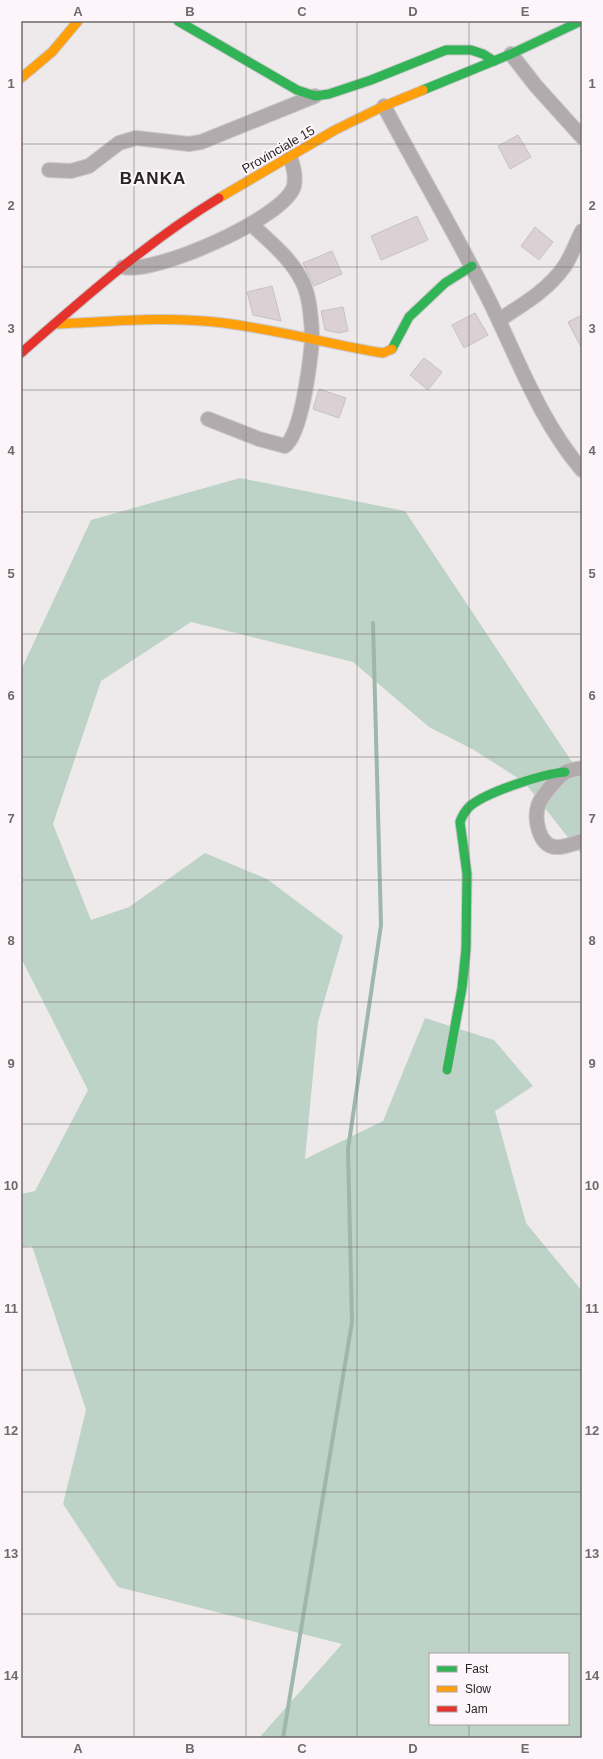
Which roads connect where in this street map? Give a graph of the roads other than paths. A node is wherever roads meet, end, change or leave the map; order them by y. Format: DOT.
graph roads {
  1 [pos="78,21"];
  2 [pos="178,21"];
  3 [pos="581,21"];
  4 [pos="511,54"];
  5 [pos="494,61"];
  6 [pos="21,78"];
  7 [pos="315,96"];
  8 [pos="384,106"];
  9 [pos="582,137"];
  10 [pos="290,156"];
  11 [pos="49,170"];
  12 [pos="251,224"];
  13 [pos="582,231"];
  14 [pos="472,266"];
  15 [pos="123,267"];
  16 [pos="499,320"];
  17 [pos="54,324"];
  18 [pos="312,339"];
  19 [pos="21,353"];
  20 [pos="208,419"];
  21 [pos="582,470"];
  22 [pos="582,768"];
  23 [pos="565,772"];
  24 [pos="582,841"];
  25 [pos="447,1070"];
  1 -- 6 [label="street"];
  2 -- 7 [label="street"];
  3 -- 4 [label="street, Provinciale 15"];
  4 -- 5 [label="street, Provinciale 15"];
  4 -- 9 [label="street"];
  5 -- 7 [label="street"];
  5 -- 8 [label="street, Provinciale 15"];
  7 -- 11 [label="street"];
  8 -- 10 [label="street, Provinciale 15"];
  8 -- 14 [label="street"];
  10 -- 12 [label="street"];
  10 -- 15 [label="street, Provinciale 15"];
  12 -- 15 [label="street"];
  12 -- 18 [label="street"];
  13 -- 16 [label="street"];
  14 -- 16 [label="street"];
  14 -- 18 [label="street"];
  15 -- 17 [label="street, Provinciale 15"];
  16 -- 21 [label="street"];
  17 -- 18 [label="street"];
  17 -- 19 [label="street, Provinciale 15"];
  18 -- 20 [label="street"];
  22 -- 23 [label="street"];
  23 -- 24 [label="street"];
  23 -- 25 [label="street"];
}
